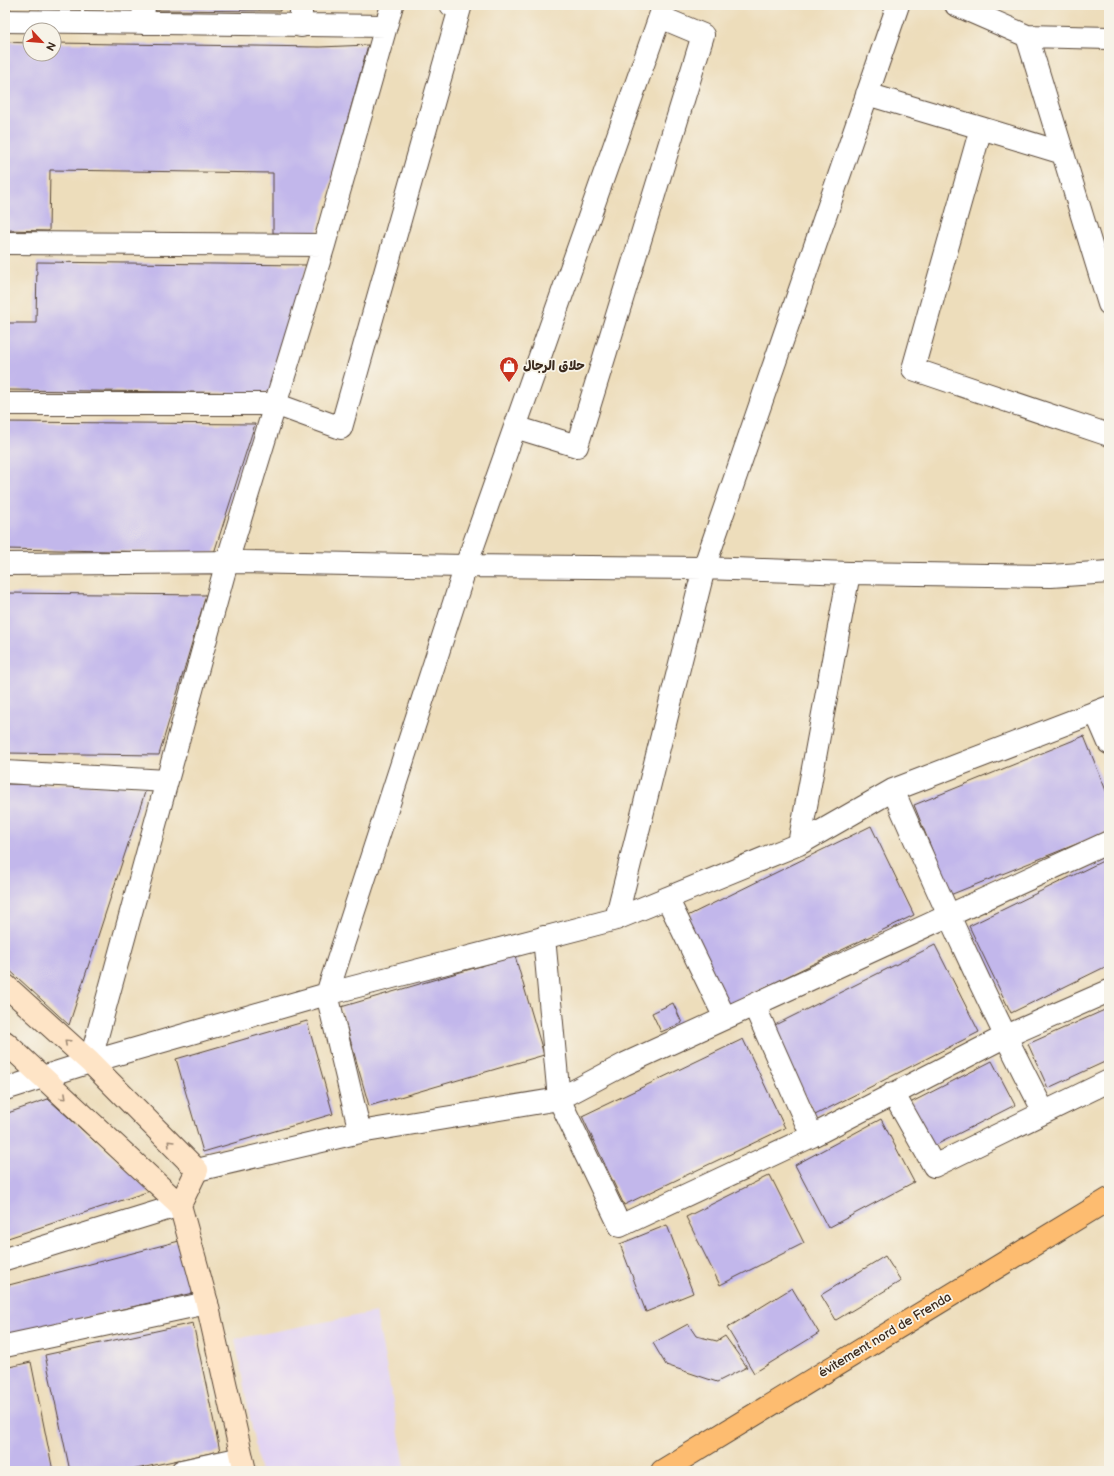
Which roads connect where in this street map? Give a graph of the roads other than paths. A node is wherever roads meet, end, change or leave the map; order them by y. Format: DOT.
graph roads {
  1 [pos="392,5"];
  2 [pos="451,5"];
  3 [pos="898,5"];
  4 [pos="956,5"];
  5 [pos="662,11"];
  6 [pos="143,14"];
  7 [pos="301,16"];
  8 [pos="5,21"];
  9 [pos="386,26"];
  10 [pos="1027,36"];
  11 [pos="1109,38"];
  12 [pos="867,94"];
  13 [pos="981,128"];
  14 [pos="1063,153"];
  15 [pos="5,243"];
  16 [pos="324,245"];
  17 [pos="1109,304"];
  18 [pos="5,404"];
  19 [pos="275,404"];
  20 [pos="515,427"];
  21 [pos="1109,435"];
  22 [pos="227,562"];
  23 [pos="5,564"];
  24 [pos="466,566"];
  25 [pos="704,568"];
  26 [pos="1109,572"];
  27 [pos="849,573"];
  28 [pos="1102,710"];
  29 [pos="1109,743"];
  30 [pos="5,772"];
  31 [pos="167,781"];
  32 [pos="893,790"];
  33 [pos="1109,842"];
  34 [pos="799,844"];
  35 [pos="667,898"];
  36 [pos="948,917"];
  37 [pos="616,919"];
  38 [pos="544,937"];
  39 [pos="5,985"];
  40 [pos="1109,991"];
  41 [pos="327,994"];
  42 [pos="754,1005"];
  43 [pos="725,1018"];
  44 [pos="1004,1037"];
  45 [pos="5,1042"];
  46 [pos="90,1062"];
  47 [pos="43,1077"];
  48 [pos="1109,1081"];
  49 [pos="5,1089"];
  50 [pos="893,1093"];
  51 [pos="559,1099"];
  52 [pos="1044,1112"];
  53 [pos="360,1132"];
  54 [pos="812,1136"];
  55 [pos="198,1170"];
  56 [pos="1109,1199"];
  57 [pos="180,1205"];
  58 [pos="5,1260"];
  59 [pos="207,1303"];
  60 [pos="5,1346"];
  61 [pos="243,1465"];
  62 [pos="182,1471"];
  63 [pos="662,1471"];
  1 -- 9 [label="street"];
  2 -- 19 [label="street"];
  3 -- 12 [label="street"];
  4 -- 10 [label="street"];
  5 -- 20 [label="street"];
  5 -- 20 [label="street"];
  6 -- 7 [label="street"];
  6 -- 8 [label="street"];
  7 -- 9 [label="street"];
  9 -- 16 [label="street"];
  10 -- 11 [label="street"];
  10 -- 14 [label="street"];
  12 -- 13 [label="street"];
  12 -- 25 [label="street"];
  13 -- 14 [label="street"];
  13 -- 21 [label="street"];
  14 -- 17 [label="street"];
  15 -- 16 [label="street"];
  16 -- 19 [label="street"];
  18 -- 19 [label="street"];
  19 -- 22 [label="street"];
  20 -- 24 [label="street"];
  22 -- 23 [label="street"];
  22 -- 24 [label="street"];
  22 -- 31 [label="street"];
  24 -- 25 [label="street"];
  24 -- 41 [label="street"];
  25 -- 27 [label="street"];
  25 -- 37 [label="street"];
  26 -- 27 [label="street"];
  27 -- 34 [label="street"];
  28 -- 29 [label="street"];
  28 -- 32 [label="street"];
  30 -- 31 [label="street"];
  31 -- 46 [label="street"];
  32 -- 34 [label="street"];
  32 -- 36 [label="street"];
  33 -- 36 [label="street"];
  34 -- 35 [label="street"];
  35 -- 37 [label="street"];
  35 -- 43 [label="street"];
  36 -- 42 [label="street"];
  36 -- 44 [label="street"];
  37 -- 38 [label="street"];
  38 -- 41 [label="street"];
  38 -- 51 [label="street"];
  46 -- 39 [label="street, one-way"];
  40 -- 44 [label="street"];
  41 -- 46 [label="street"];
  41 -- 53 [label="street"];
  42 -- 43 [label="street"];
  42 -- 54 [label="street"];
  43 -- 51 [label="street"];
  44 -- 50 [label="street"];
  44 -- 52 [label="street"];
  45 -- 47 [label="street"];
  46 -- 47 [label="street"];
  55 -- 46 [label="street, one-way"];
  47 -- 49 [label="street"];
  47 -- 57 [label="street, one-way"];
  48 -- 52 [label="street"];
  50 -- 52 [label="street"];
  50 -- 54 [label="street"];
  51 -- 53 [label="street"];
  51 -- 54 [label="street"];
  53 -- 55 [label="street"];
  55 -- 57 [label="street"];
  56 -- 63 [label="main road, évitement nord de Frenda"];
  57 -- 58 [label="street"];
  57 -- 59 [label="street"];
  59 -- 60 [label="street"];
  59 -- 61 [label="street"];
  61 -- 62 [label="street"];
}
